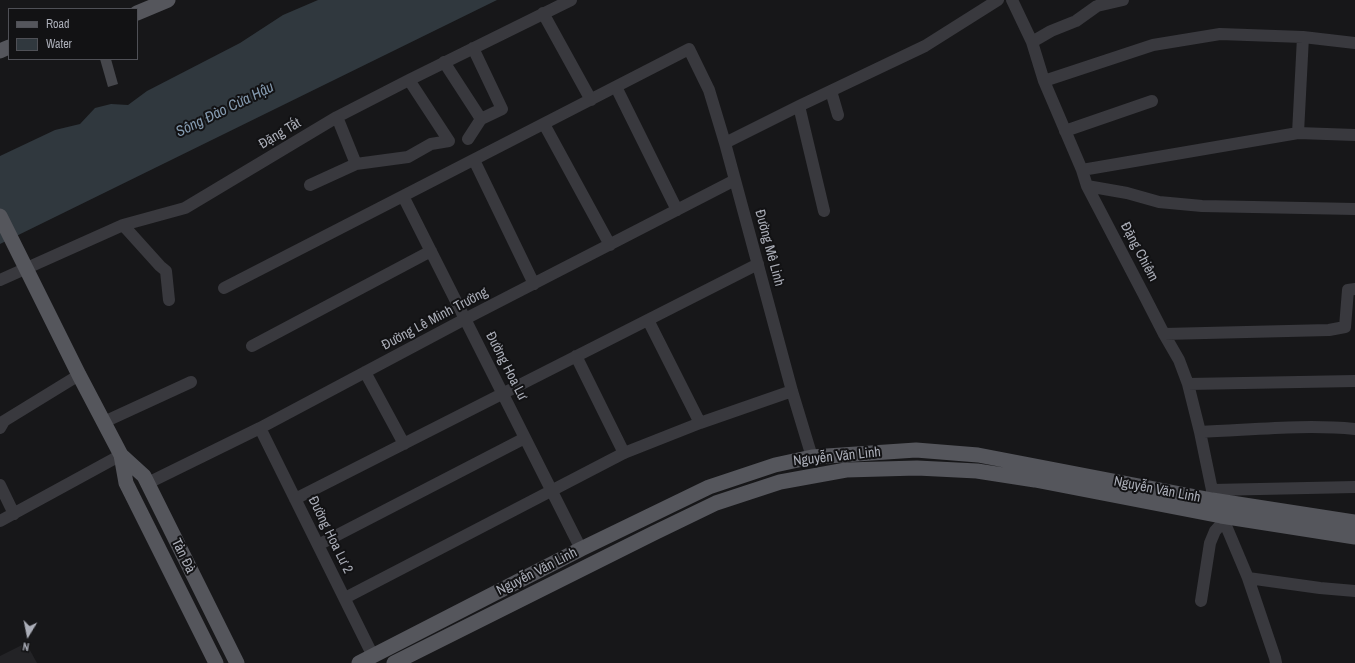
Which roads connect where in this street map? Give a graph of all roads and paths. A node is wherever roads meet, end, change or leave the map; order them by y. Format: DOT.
graph roads {
  1 [pos="168,0"];
  2 [pos="571,0"];
  3 [pos="998,0"];
  4 [pos="1012,0"];
  5 [pos="1123,0"];
  6 [pos="138,12"];
  7 [pos="543,14"];
  8 [pos="1303,37"];
  9 [pos="1032,42"];
  10 [pos="1355,43"];
  11 [pos="473,48"];
  12 [pos="444,62"];
  13 [pos="409,80"];
  14 [pos="1044,82"];
  15 [pos="616,87"];
  16 [pos="831,91"];
  17 [pos="591,100"];
  18 [pos="1152,101"];
  19 [pos="799,106"];
  20 [pos="838,115"];
  21 [pos="337,117"];
  22 [pos="481,119"];
  23 [pos="544,124"];
  24 [pos="1065,131"];
  25 [pos="1298,133"];
  26 [pos="1355,135"];
  27 [pos="468,139"];
  28 [pos="726,143"];
  29 [pos="474,160"];
  30 [pos="356,164"];
  31 [pos="1082,170"];
  32 [pos="735,180"];
  33 [pos="310,185"];
  34 [pos="1087,186"];
  35 [pos="403,196"];
  36 [pos="1355,209"];
  37 [pos="677,210"];
  38 [pos="824,211"];
  39 [pos="0,216"];
  40 [pos="123,224"];
  41 [pos="610,245"];
  42 [pos="431,251"];
  43 [pos="758,264"];
  44 [pos="26,268"];
  45 [pos="0,280"];
  46 [pos="534,284"];
  47 [pos="224,288"];
  48 [pos="1355,289"];
  49 [pos="169,300"];
  50 [pos="465,319"];
  51 [pos="648,320"];
  52 [pos="1164,334"];
  53 [pos="252,346"];
  54 [pos="576,356"];
  55 [pos="365,372"];
  56 [pos="79,375"];
  57 [pos="1355,381"];
  58 [pos="191,382"];
  59 [pos="1188,384"];
  60 [pos="792,391"];
  61 [pos="503,394"];
  62 [pos="104,422"];
  63 [pos="700,423"];
  64 [pos="0,428"];
  65 [pos="260,428"];
  66 [pos="1355,429"];
  67 [pos="1200,432"];
  68 [pos="525,438"];
  69 [pos="404,444"];
  70 [pos="916,450"];
  71 [pos="624,453"];
  72 [pos="121,455"];
  73 [pos="812,457"];
  74 [pos="917,468"];
  75 [pos="148,483"];
  76 [pos="0,484"];
  77 [pos="1355,487"];
  78 [pos="551,490"];
  79 [pos="1212,495"];
  80 [pos="295,498"];
  81 [pos="14,514"];
  82 [pos="1222,519"];
  83 [pos="0,521"];
  84 [pos="1355,522"];
  85 [pos="618,530"];
  86 [pos="1355,537"];
  87 [pos="318,545"];
  88 [pos="626,546"];
  89 [pos="581,549"];
  90 [pos="1248,578"];
  91 [pos="1355,591"];
  92 [pos="344,598"];
  93 [pos="1201,601"];
  94 [pos="373,656"];
  95 [pos="216,663"];
  96 [pos="236,663"];
  97 [pos="358,663"];
  98 [pos="394,663"];
  99 [pos="1276,663"];
  1 -- 6 [label="main road"];
  2 -- 7 [label="street, Đặng Tất"];
  3 -- 16 [label="street"];
  4 -- 9 [label="street, Đặng Chiêm"];
  5 -- 9 [label="street"];
  7 -- 11 [label="street, Đặng Tất"];
  7 -- 17 [label="street"];
  8 -- 10 [label="street"];
  8 -- 14 [label="street"];
  8 -- 25 [label="street"];
  9 -- 14 [label="street, Đặng Chiêm"];
  11 -- 12 [label="street, Đặng Tất"];
  11 -- 22 [label="street"];
  12 -- 13 [label="street, Đặng Tất"];
  12 -- 22 [label="street"];
  13 -- 21 [label="street, Đặng Tất"];
  13 -- 30 [label="street"];
  14 -- 24 [label="street, Đặng Chiêm"];
  15 -- 17 [label="street"];
  15 -- 28 [label="street, Đường Mê Linh"];
  15 -- 37 [label="street"];
  16 -- 19 [label="street"];
  16 -- 20 [label="street"];
  17 -- 23 [label="street"];
  18 -- 24 [label="street"];
  19 -- 28 [label="street"];
  19 -- 38 [label="street"];
  21 -- 30 [label="street"];
  21 -- 40 [label="street, Đặng Tất"];
  22 -- 27 [label="street"];
  23 -- 29 [label="street"];
  23 -- 41 [label="street"];
  24 -- 31 [label="street, Đặng Chiêm"];
  25 -- 26 [label="street"];
  25 -- 31 [label="street"];
  28 -- 32 [label="street, Đường Mê Linh"];
  29 -- 35 [label="street"];
  29 -- 46 [label="street"];
  30 -- 33 [label="street"];
  31 -- 34 [label="street, Đặng Chiêm"];
  32 -- 37 [label="street, Đường Lê Minh Trường"];
  32 -- 43 [label="street, Đường Mê Linh"];
  34 -- 36 [label="street"];
  34 -- 52 [label="street, Đặng Chiêm"];
  35 -- 42 [label="street, Đường Hoa Lư"];
  35 -- 47 [label="street"];
  37 -- 41 [label="street, Đường Lê Minh Trường"];
  39 -- 44 [label="main road, Tản Đà"];
  40 -- 44 [label="street, Đặng Tất"];
  40 -- 49 [label="street"];
  41 -- 46 [label="street, Đường Lê Minh Trường"];
  42 -- 50 [label="street, Đường Hoa Lư"];
  42 -- 53 [label="street"];
  43 -- 51 [label="street"];
  43 -- 60 [label="street, Đường Mê Linh"];
  44 -- 45 [label="street, Đặng Tất"];
  44 -- 56 [label="main road, Tản Đà"];
  46 -- 50 [label="street, Đường Lê Minh Trường"];
  48 -- 52 [label="street"];
  50 -- 55 [label="street, Đường Lê Minh Trường"];
  50 -- 61 [label="street, Đường Hoa Lư"];
  51 -- 54 [label="street"];
  51 -- 63 [label="street"];
  52 -- 59 [label="street, Đặng Chiêm"];
  54 -- 61 [label="street"];
  54 -- 71 [label="street"];
  55 -- 65 [label="street, Đường Lê Minh Trường"];
  55 -- 69 [label="street"];
  56 -- 62 [label="main road, Tản Đà"];
  56 -- 64 [label="street"];
  57 -- 59 [label="street"];
  58 -- 62 [label="street"];
  59 -- 67 [label="street, Đặng Chiêm"];
  60 -- 63 [label="street"];
  60 -- 73 [label="street, Đường Mê Linh"];
  61 -- 68 [label="street, Đường Hoa Lư"];
  61 -- 69 [label="street"];
  62 -- 72 [label="main road, Tản Đà"];
  63 -- 71 [label="street"];
  65 -- 75 [label="street, Đường Lê Minh Trường"];
  65 -- 80 [label="street, Đường Hoa Lư 2"];
  66 -- 67 [label="street"];
  67 -- 79 [label="street, Đặng Chiêm"];
  68 -- 78 [label="street, Đường Hoa Lư"];
  68 -- 87 [label="street"];
  69 -- 80 [label="street"];
  70 -- 73 [label="main road, Nguyễn Văn Linh"];
  70 -- 74 [label="main road"];
  70 -- 79 [label="main road, Nguyễn Văn Linh"];
  71 -- 78 [label="street"];
  72 -- 75 [label="main road, Tản Đà"];
  72 -- 81 [label="street"];
  72 -- 95 [label="main road, Tản Đà"];
  73 -- 85 [label="main road, Nguyễn Văn Linh"];
  74 -- 82 [label="main road, Nguyễn Văn Linh"];
  74 -- 88 [label="main road, Nguyễn Văn Linh"];
  75 -- 96 [label="main road, Tản Đà"];
  76 -- 81 [label="street"];
  77 -- 79 [label="street"];
  78 -- 89 [label="street, Đường Hoa Lư"];
  78 -- 92 [label="street"];
  79 -- 82 [label="street, Đặng Chiêm"];
  79 -- 84 [label="main road, Nguyễn Văn Linh"];
  80 -- 87 [label="street, Đường Hoa Lư 2"];
  81 -- 83 [label="street"];
  82 -- 86 [label="main road, Nguyễn Văn Linh"];
  82 -- 90 [label="street, Đặng Chiêm"];
  82 -- 93 [label="street"];
  85 -- 88 [label="main road"];
  85 -- 89 [label="main road, Nguyễn Văn Linh"];
  87 -- 92 [label="street, Đường Hoa Lư 2"];
  88 -- 98 [label="main road, Nguyễn Văn Linh"];
  89 -- 94 [label="main road, Nguyễn Văn Linh"];
  90 -- 91 [label="street"];
  90 -- 99 [label="street, Đặng Chiêm"];
  92 -- 94 [label="street, Đường Hoa Lư 2"];
  94 -- 97 [label="main road, Nguyễn Văn Linh"];
}
